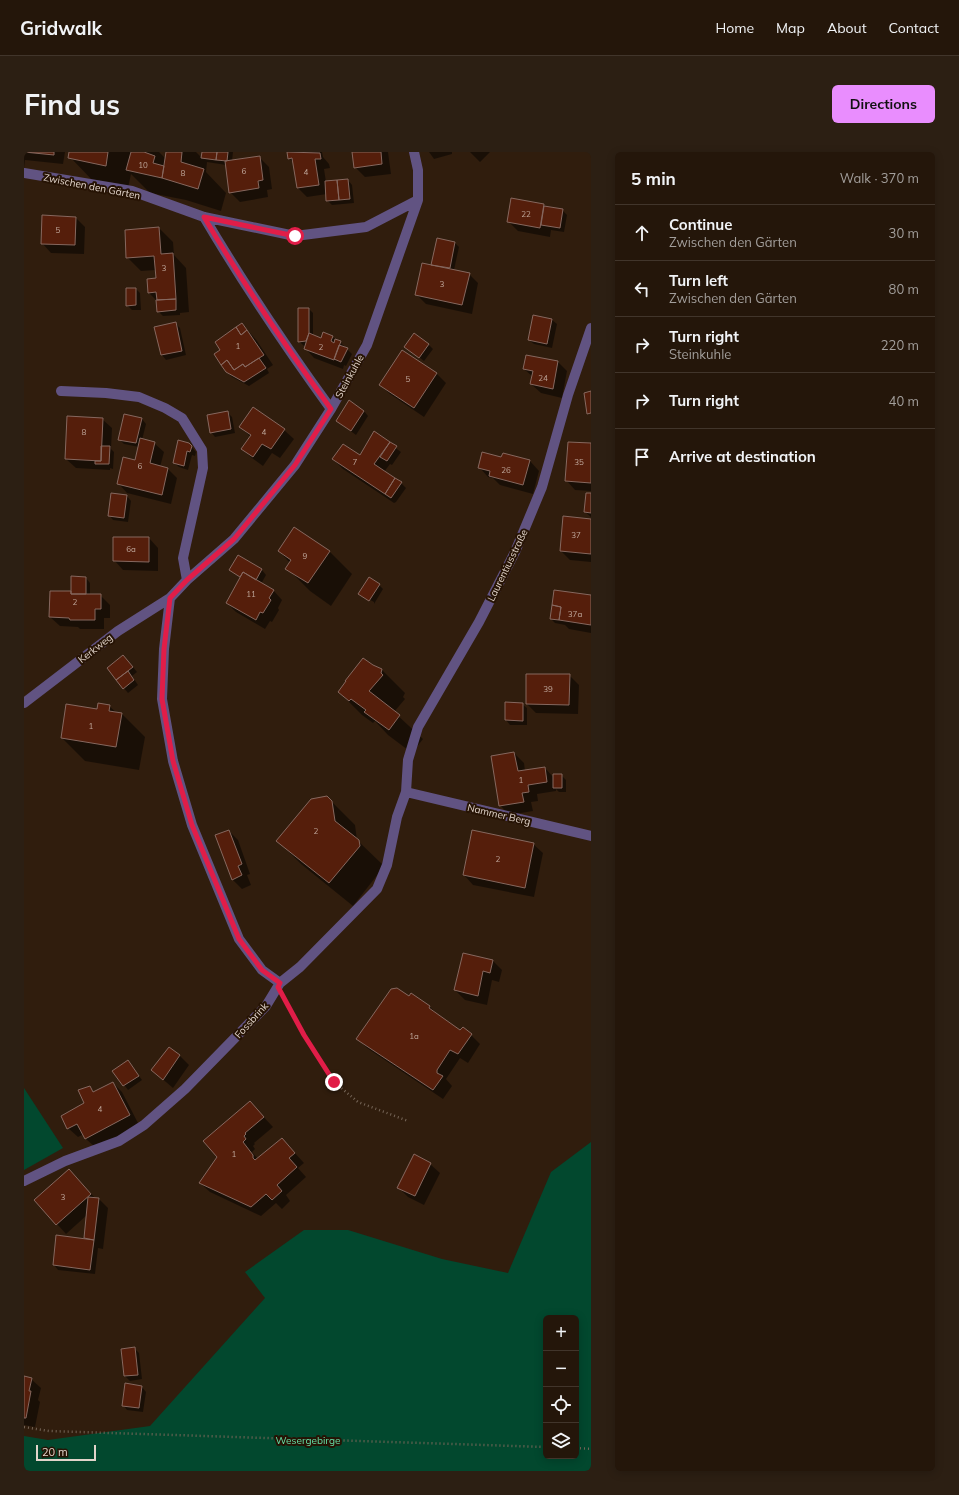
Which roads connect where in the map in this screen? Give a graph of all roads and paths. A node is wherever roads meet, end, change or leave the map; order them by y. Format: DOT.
graph roads {
  1 [pos="414,152"];
  2 [pos="24,173"];
  3 [pos="418,200"];
  4 [pos="204,217"];
  5 [pos="591,328"];
  6 [pos="61,391"];
  7 [pos="331,409"];
  8 [pos="187,580"];
  9 [pos="170,598"];
  10 [pos="24,703"];
  11 [pos="406,792"];
  12 [pos="591,836"];
  13 [pos="279,985"];
  14 [pos="408,1121"];
  15 [pos="24,1181"];
  16 [pos="24,1426"];
  17 [pos="543,1447"];
  18 [pos="579,1448"];
  19 [pos="591,1449"];
  1 -- 3 [label="street, Steinkuhle"];
  2 -- 4 [label="street, Zwischen den Gärten"];
  3 -- 4 [label="street, Zwischen den Gärten"];
  3 -- 7 [label="street, Steinkuhle"];
  4 -- 7 [label="street"];
  5 -- 11 [label="street, Laurentiusstraße"];
  6 -- 8 [label="street"];
  7 -- 8 [label="street, Steinkuhle"];
  8 -- 9 [label="street, Steinkuhle"];
  9 -- 10 [label="street, Kerkweg"];
  9 -- 13 [label="street"];
  11 -- 12 [label="street, Nammer Berg"];
  11 -- 13 [label="street, Fossbrink"];
  13 -- 14 [label="path"];
  13 -- 15 [label="street, Fossbrink"];
  16 -- 17 [label="path"];
  18 -- 19 [label="path"];
}
